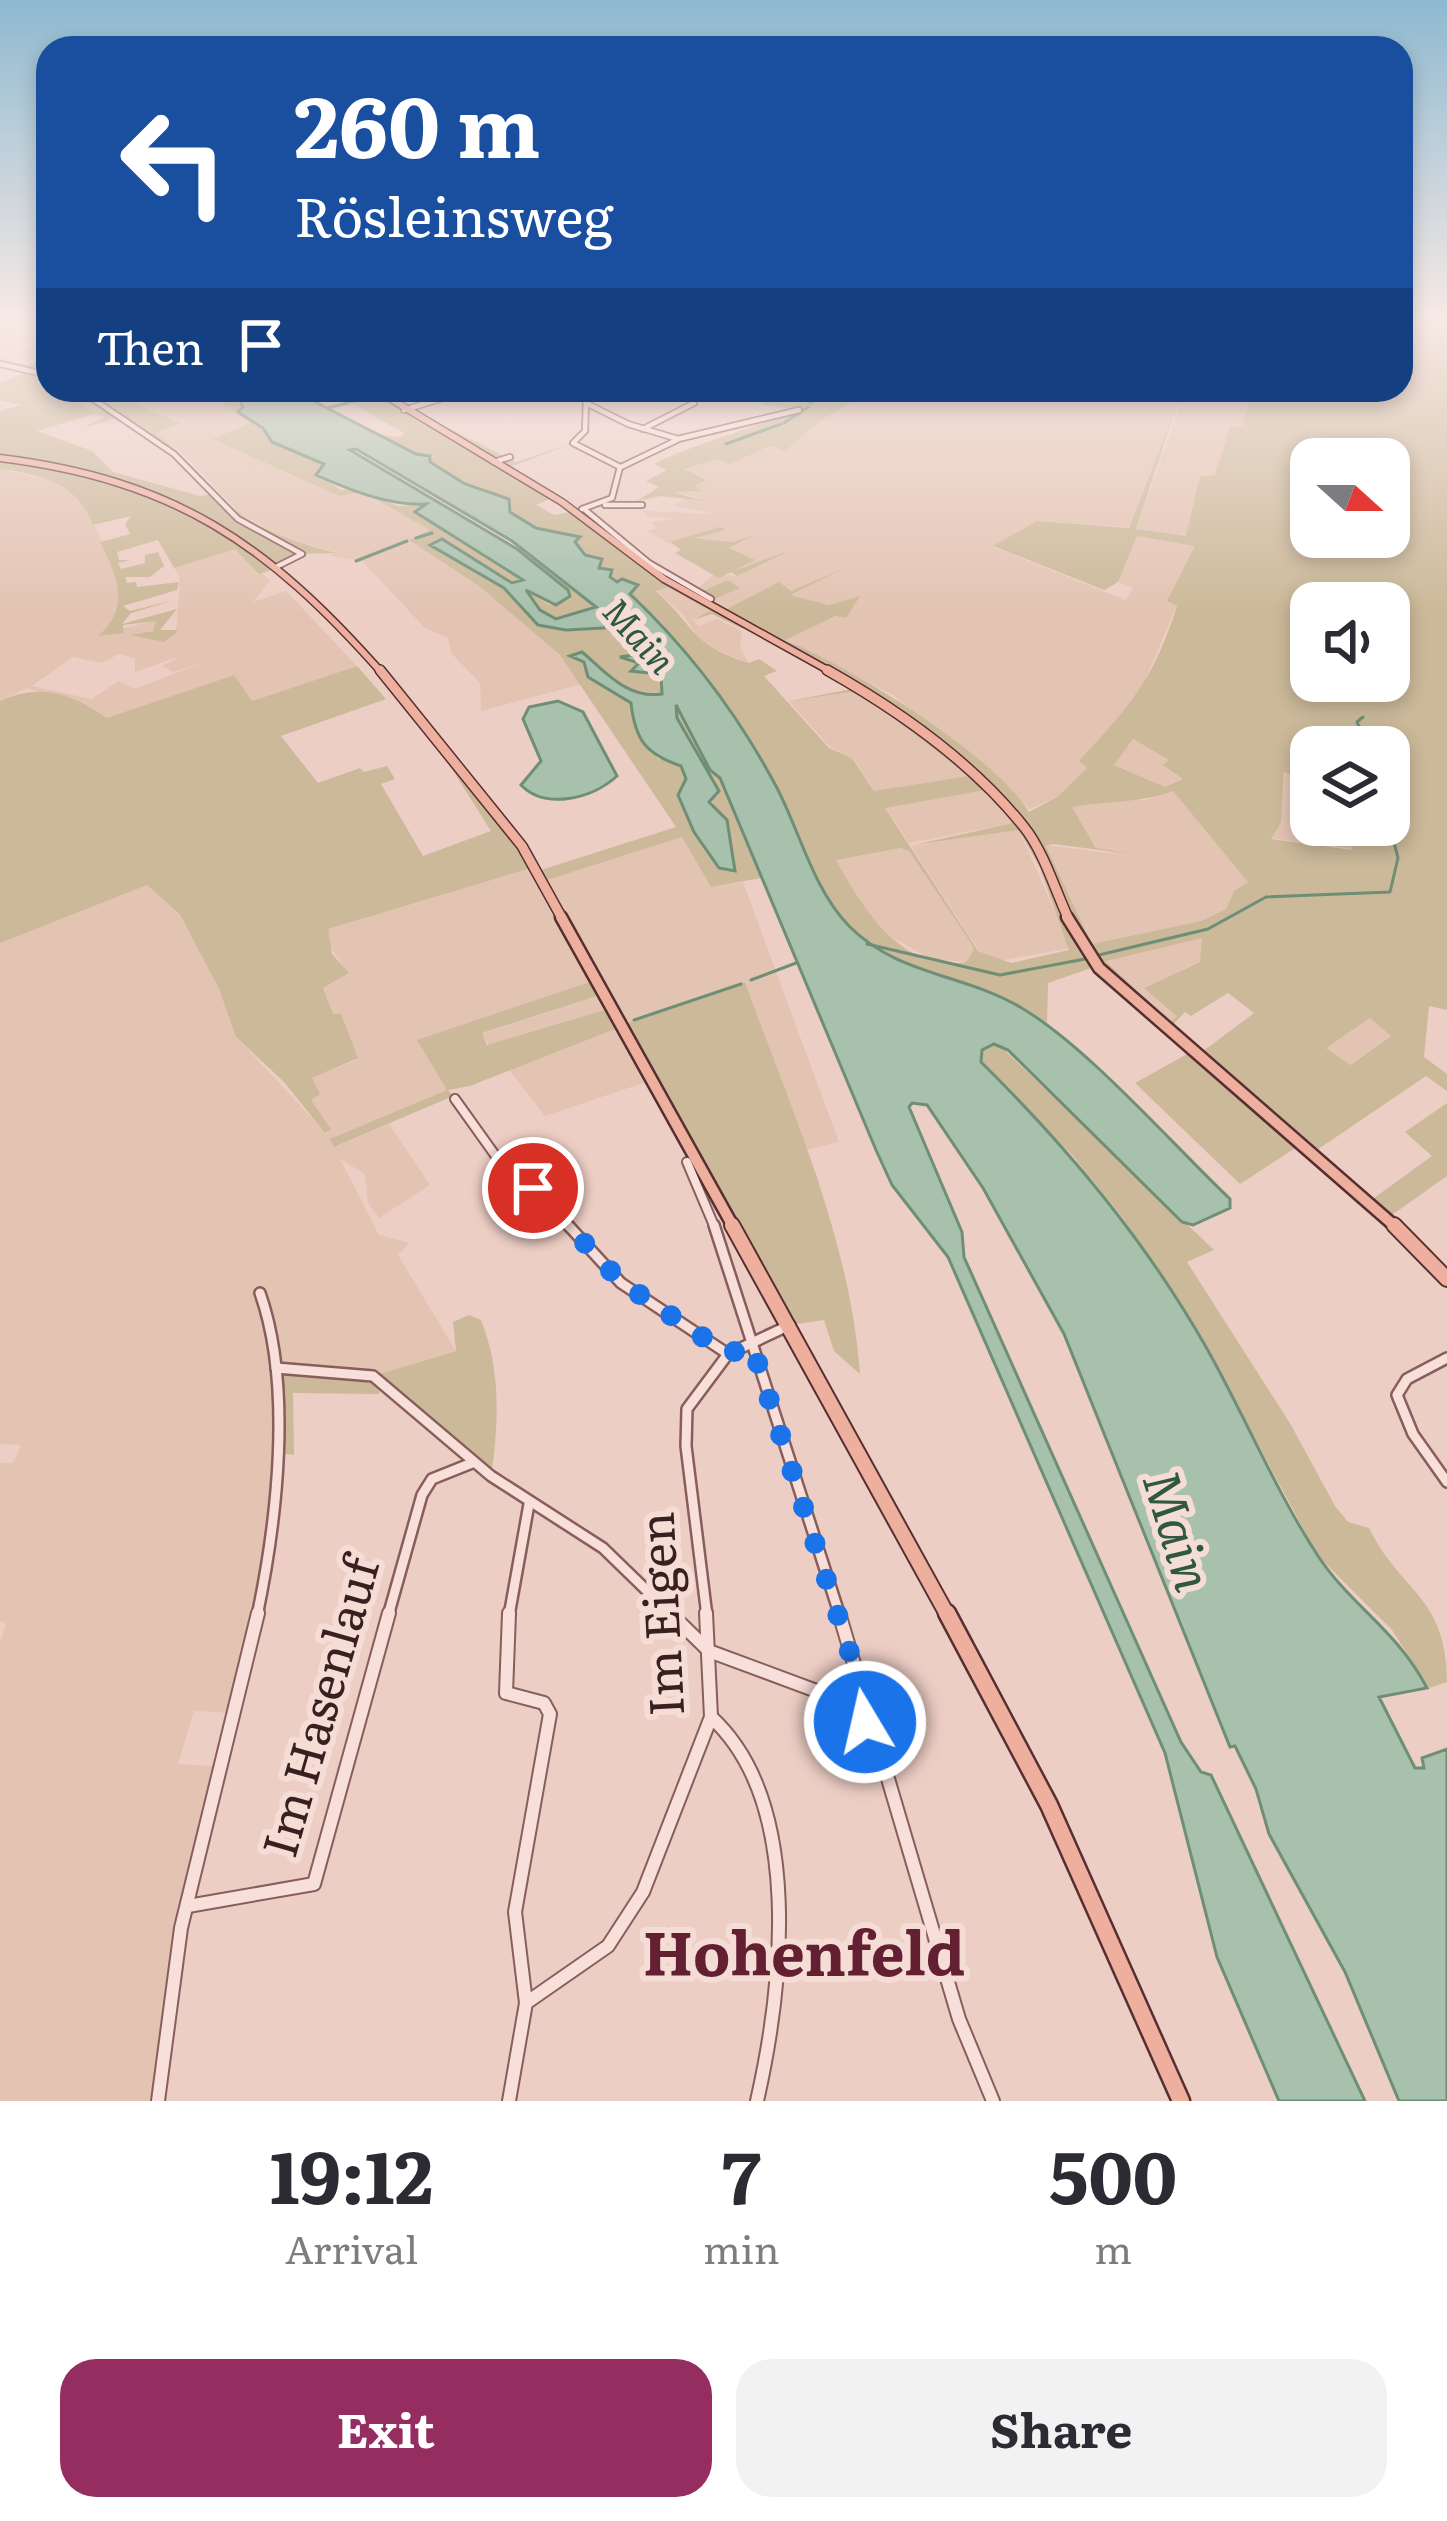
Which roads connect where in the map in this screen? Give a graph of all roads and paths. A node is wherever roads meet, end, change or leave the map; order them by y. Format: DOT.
graph roads {
  1 [pos="120,417"];
  2 [pos="416,417"];
  3 [pos="585,417"];
  4 [pos="616,417"];
  5 [pos="665,417"];
  6 [pos="770,417"];
  7 [pos="641,429"];
  8 [pos="679,439"];
  9 [pos="510,457"];
  10 [pos="0,458"];
  11 [pos="494,462"];
  12 [pos="620,467"];
  13 [pos="642,505"];
  14 [pos="583,509"];
  15 [pos="275,567"];
  16 [pos="711,599"];
  17 [pos="455,1099"];
  18 [pos="687,1162"];
  19 [pos="1447,1279"];
  20 [pos="260,1293"];
  21 [pos="790,1325"];
  22 [pos="752,1345"];
  23 [pos="728,1354"];
  24 [pos="1447,1358"];
  25 [pos="275,1368"];
  26 [pos="473,1462"];
  27 [pos="1447,1482"];
  28 [pos="529,1504"];
  29 [pos="709,1651"];
  30 [pos="711,1717"];
  31 [pos="873,1726"];
  32 [pos="188,1906"];
  33 [pos="526,2002"];
  34 [pos="158,2101"];
  35 [pos="509,2101"];
  36 [pos="757,2101"];
  37 [pos="993,2101"];
  38 [pos="1181,2101"];
  1 -- 15 [label="street"];
  2 -- 11 [label="main road"];
  3 -- 12 [label="street"];
  4 -- 7 [label="street"];
  5 -- 7 [label="street"];
  6 -- 8 [label="street"];
  7 -- 8 [label="street"];
  8 -- 12 [label="street"];
  9 -- 11 [label="street"];
  10 -- 15 [label="main road"];
  11 -- 14 [label="main road"];
  12 -- 14 [label="street"];
  13 -- 14 [label="street"];
  14 -- 16 [label="street"];
  14 -- 19 [label="main road"];
  15 -- 21 [label="main road"];
  17 -- 23 [label="street"];
  18 -- 22 [label="street"];
  20 -- 25 [label="street"];
  21 -- 22 [label="street"];
  21 -- 38 [label="main road"];
  22 -- 23 [label="street"];
  22 -- 31 [label="street"];
  23 -- 29 [label="street, Im Eigen"];
  24 -- 27 [label="street"];
  25 -- 26 [label="street"];
  25 -- 32 [label="street"];
  26 -- 28 [label="street"];
  26 -- 32 [label="street, Im Hasenlauf"];
  28 -- 29 [label="street"];
  28 -- 33 [label="street"];
  29 -- 30 [label="street, Im Eigen"];
  29 -- 31 [label="street"];
  30 -- 33 [label="street, Im Eigen"];
  30 -- 36 [label="street"];
  31 -- 37 [label="street"];
  32 -- 34 [label="street"];
  33 -- 35 [label="street"];
}
